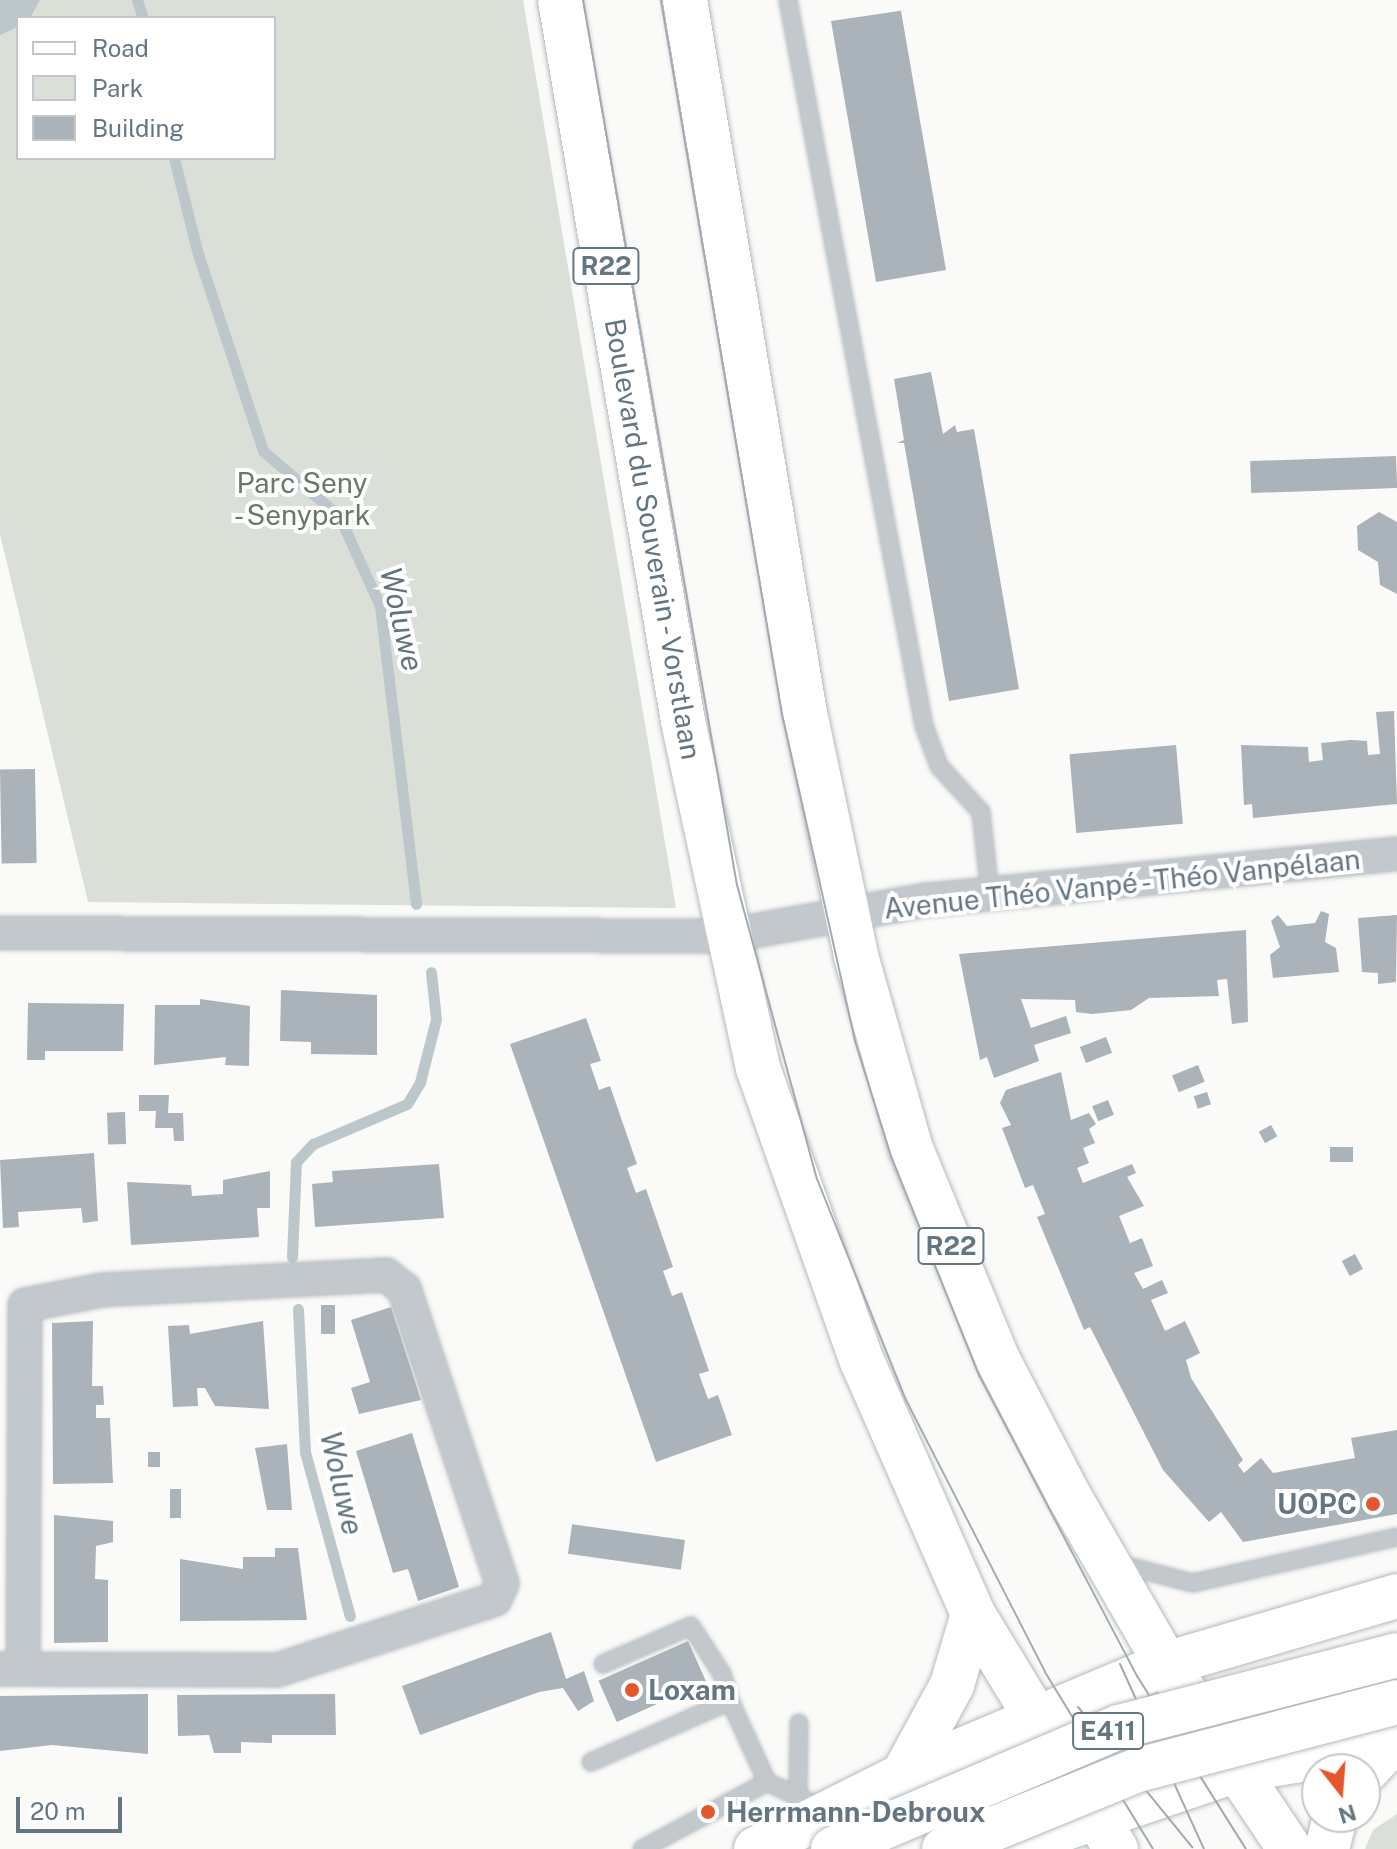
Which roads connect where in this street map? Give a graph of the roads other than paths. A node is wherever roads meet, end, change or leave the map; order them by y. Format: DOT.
graph roads {
  1 [pos="560,0"];
  2 [pos="685,0"];
  3 [pos="788,0"];
  4 [pos="1397,854"];
  5 [pos="990,893"];
  6 [pos="847,914"];
  7 [pos="0,933"];
  8 [pos="726,936"];
  9 [pos="1397,1537"];
  10 [pos="1107,1557"];
  11 [pos="1378,1600"];
  12 [pos="973,1614"];
  13 [pos="1397,1655"];
  14 [pos="603,1664"];
  15 [pos="1166,1664"];
  16 [pos="12,1669"];
  17 [pos="730,1701"];
  18 [pos="1397,1702"];
  19 [pos="1032,1720"];
  20 [pos="799,1723"];
  21 [pos="1384,1754"];
  22 [pos="591,1762"];
  23 [pos="1234,1771"];
  24 [pos="903,1775"];
  25 [pos="767,1782"];
  26 [pos="819,1819"];
  27 [pos="1105,1832"];
  28 [pos="642,1849"];
  29 [pos="756,1849"];
  30 [pos="944,1849"];
  31 [pos="1004,1849"];
  32 [pos="1290,1849"];
  1 -- 8 [label="main road, Boulevard du Souverain - Vorstlaan / R22"];
  2 -- 6 [label="main road, R22"];
  3 -- 5 [label="lane"];
  4 -- 5 [label="street, Avenue Théo Vanpé - Théo Vanpélaan"];
  5 -- 6 [label="street, Avenue Théo Vanpé - Théo Vanpélaan"];
  6 -- 8 [label="street"];
  6 -- 10 [label="main road, R22"];
  7 -- 8 [label="street"];
  8 -- 12 [label="main road, Boulevard du Souverain - Vorstlaan / R22"];
  9 -- 10 [label="lane"];
  10 -- 15 [label="main road, R22"];
  11 -- 15 [label="main road"];
  11 -- 21 [label="main road"];
  12 -- 19 [label="main road, Boulevard du Souverain - Vorstlaan / R22"];
  12 -- 24 [label="main road"];
  13 -- 26 [label="main road, E411, bridge"];
  14 -- 17 [label="lane"];
  15 -- 19 [label="main road"];
  15 -- 23 [label="main road, R22"];
  16 -- 16 [label="street"];
  17 -- 22 [label="lane"];
  17 -- 25 [label="lane"];
  18 -- 30 [label="main road, E411, bridge"];
  19 -- 24 [label="main road"];
  19 -- 27 [label="main road, Boulevard du Souverain - Vorstlaan / R22"];
  20 -- 26 [label="lane"];
  21 -- 23 [label="main road"];
  23 -- 27 [label="main road"];
  23 -- 32 [label="main road, R22"];
  24 -- 26 [label="main road"];
  25 -- 26 [label="lane"];
  25 -- 28 [label="lane"];
  26 -- 29 [label="main road"];
  27 -- 31 [label="main road"];
}
